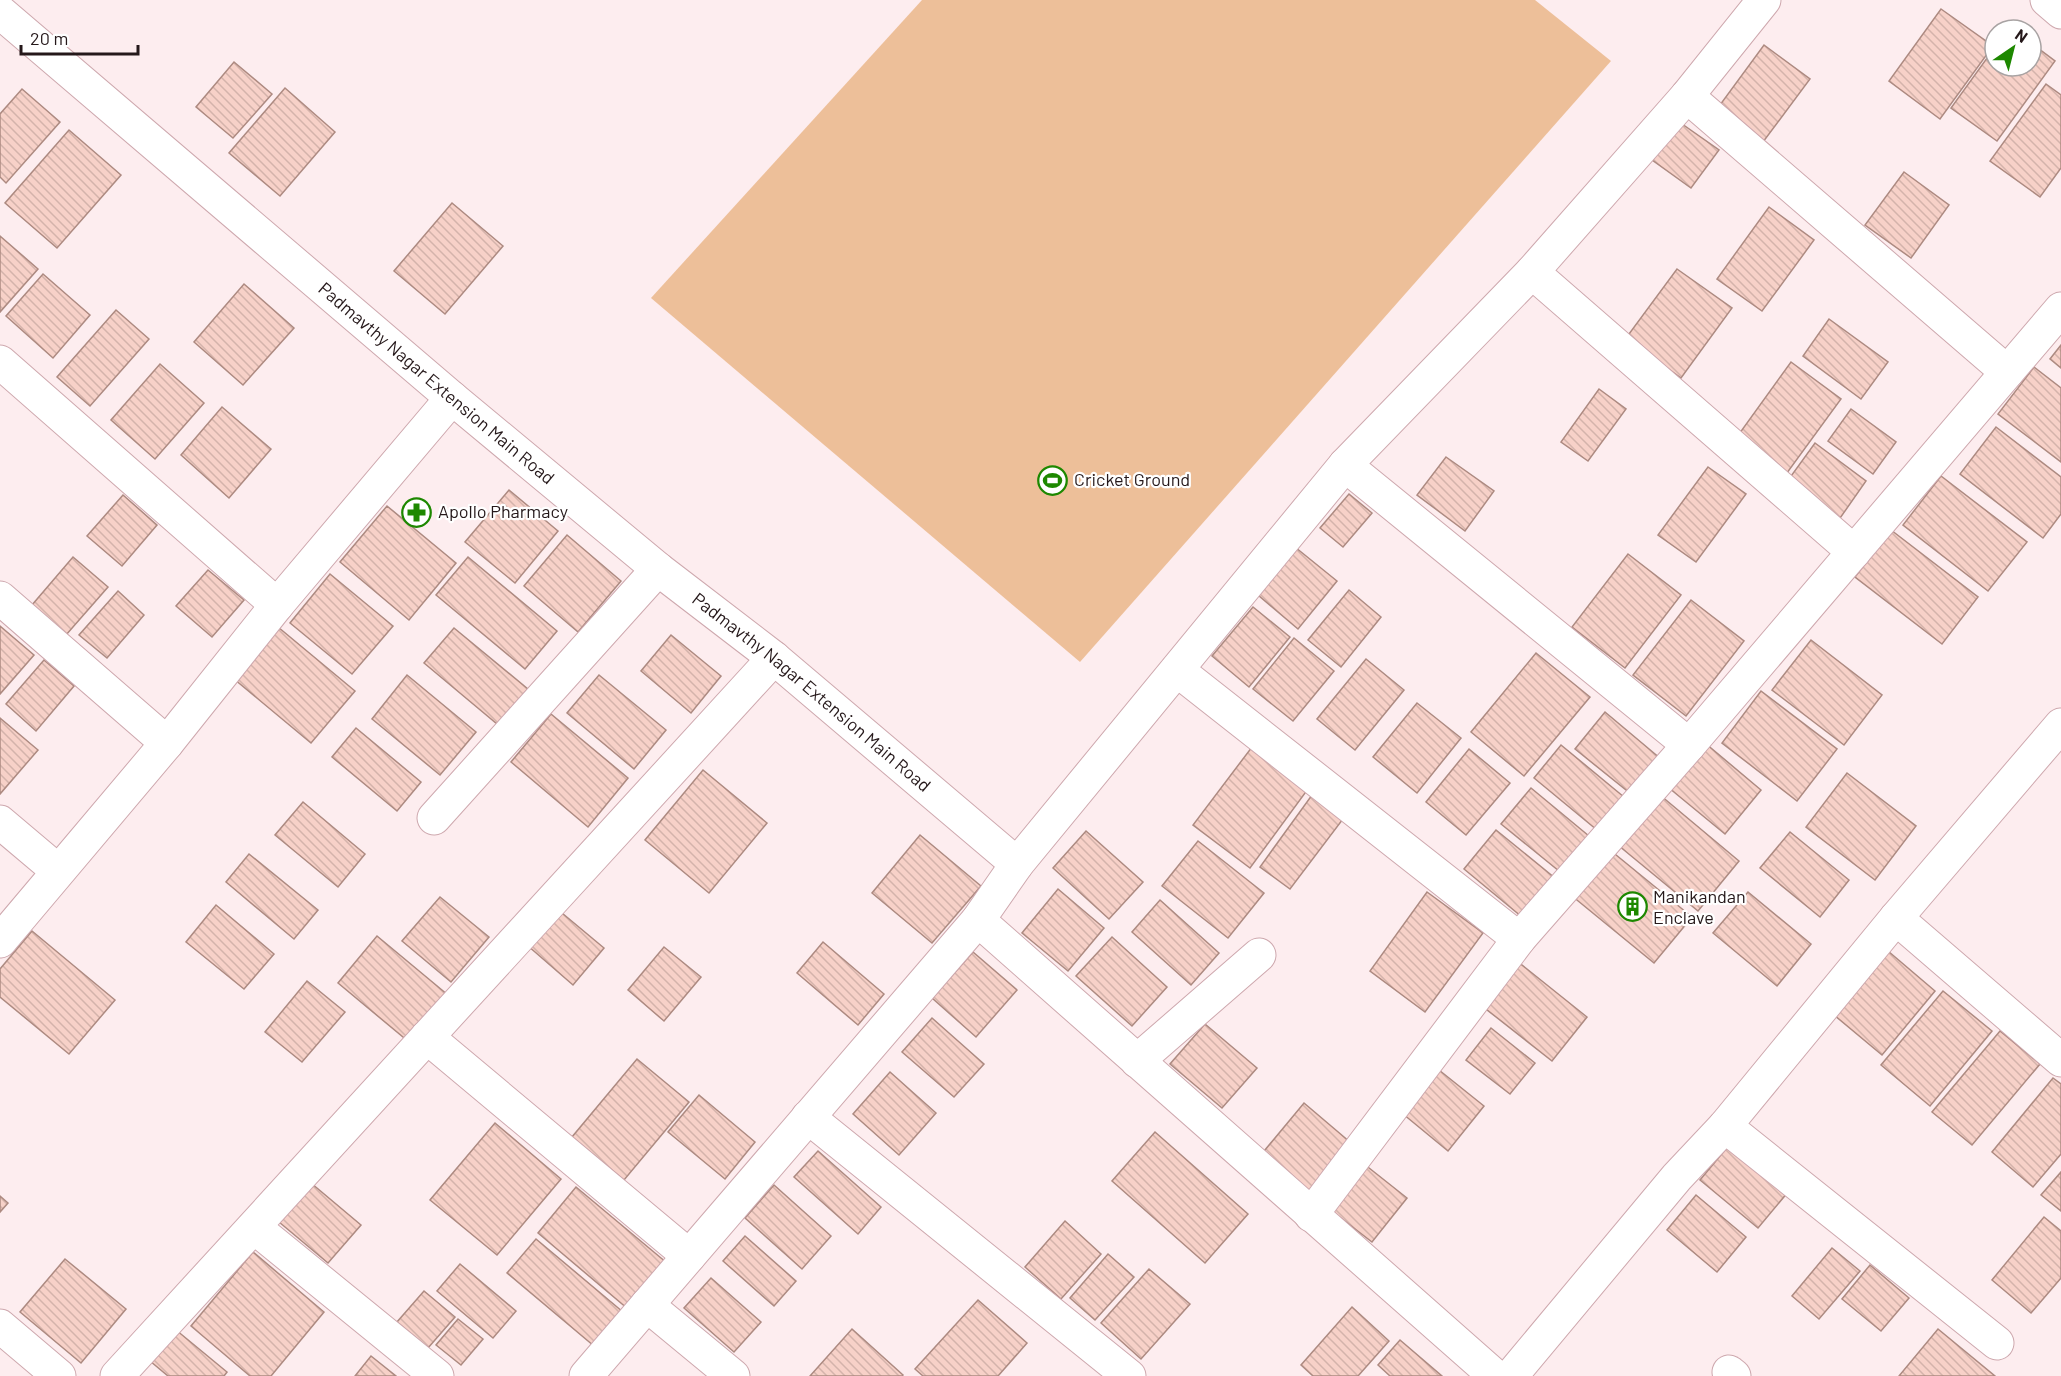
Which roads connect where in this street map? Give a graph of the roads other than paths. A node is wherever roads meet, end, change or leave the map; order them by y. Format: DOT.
graph roads {
  1 [pos="1764,0"];
  2 [pos="2047,0"];
  3 [pos="0,12"];
  4 [pos="2061,12"];
  5 [pos="1687,96"];
  6 [pos="1532,272"];
  7 [pos="2061,309"];
  8 [pos="0,362"];
  9 [pos="2007,372"];
  10 [pos="452,398"];
  11 [pos="1345,465"];
  12 [pos="1854,552"];
  13 [pos="658,568"];
  14 [pos="0,598"];
  15 [pos="277,604"];
  16 [pos="774,658"];
  17 [pos="1177,670"];
  18 [pos="2061,725"];
  19 [pos="167,743"];
  20 [pos="1689,745"];
  21 [pos="434,818"];
  22 [pos="0,822"];
  23 [pos="1017,864"];
  24 [pos="58,871"];
  25 [pos="1896,918"];
  26 [pos="978,920"];
  27 [pos="1519,939"];
  28 [pos="0,941"];
  29 [pos="1259,955"];
  30 [pos="427,1037"];
  31 [pos="2061,1060"];
  32 [pos="1137,1061"];
  33 [pos="808,1117"];
  34 [pos="1725,1126"];
  35 [pos="1311,1215"];
  36 [pos="254,1227"];
  37 [pos="689,1256"];
  38 [pos="647,1305"];
  39 [pos="0,1326"];
  40 [pos="1997,1343"];
  41 [pos="59,1376"];
  42 [pos="117,1376"];
  43 [pos="437,1376"];
  44 [pos="586,1376"];
  45 [pos="733,1376"];
  46 [pos="1129,1376"];
  47 [pos="1495,1376"];
  48 [pos="1511,1376"];
  1 -- 5 [label="street"];
  2 -- 4 [label="street"];
  3 -- 10 [label="street, Padmavthy Nagar Extension Main Road"];
  5 -- 6 [label="street"];
  5 -- 9 [label="street"];
  6 -- 11 [label="street"];
  6 -- 12 [label="street"];
  7 -- 9 [label="street"];
  8 -- 15 [label="street"];
  9 -- 12 [label="street"];
  10 -- 13 [label="street, Padmavthy Nagar Extension Main Road"];
  10 -- 15 [label="street"];
  11 -- 17 [label="street"];
  11 -- 20 [label="street"];
  12 -- 20 [label="street"];
  13 -- 16 [label="street, Padmavthy Nagar Extension Main Road"];
  13 -- 21 [label="street"];
  14 -- 19 [label="street"];
  15 -- 19 [label="street"];
  16 -- 23 [label="street, Padmavthy Nagar Extension Main Road"];
  16 -- 30 [label="street"];
  17 -- 23 [label="street"];
  17 -- 27 [label="street"];
  18 -- 25 [label="street"];
  19 -- 24 [label="street"];
  20 -- 27 [label="street"];
  22 -- 24 [label="street"];
  23 -- 26 [label="street"];
  24 -- 28 [label="street"];
  25 -- 31 [label="street"];
  25 -- 34 [label="street"];
  26 -- 32 [label="street"];
  26 -- 33 [label="street"];
  27 -- 35 [label="street"];
  29 -- 32 [label="street"];
  30 -- 36 [label="street"];
  30 -- 37 [label="street"];
  32 -- 35 [label="street"];
  33 -- 37 [label="street"];
  33 -- 46 [label="street"];
  34 -- 40 [label="street"];
  34 -- 48 [label="street"];
  35 -- 47 [label="street"];
  36 -- 42 [label="street"];
  36 -- 43 [label="street"];
  37 -- 38 [label="street"];
  38 -- 44 [label="street"];
  38 -- 45 [label="street"];
  39 -- 41 [label="street"];
}
